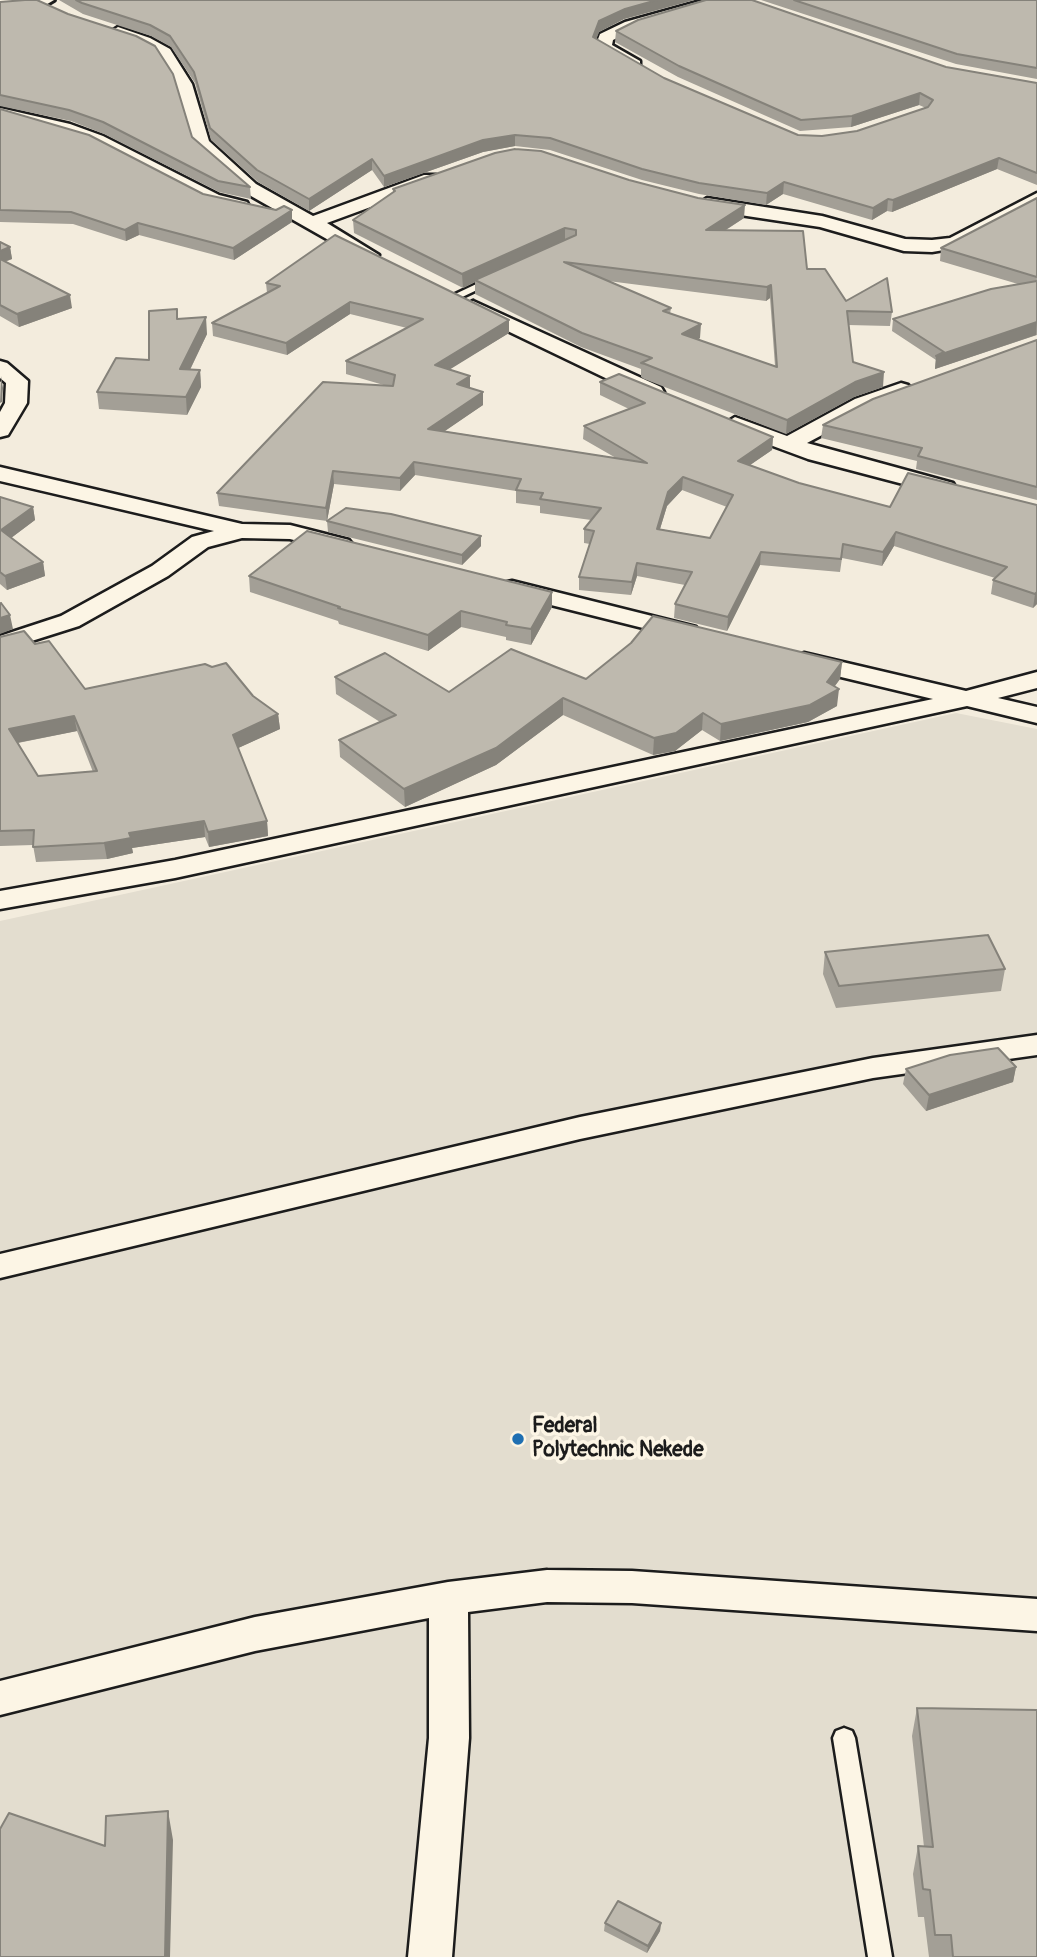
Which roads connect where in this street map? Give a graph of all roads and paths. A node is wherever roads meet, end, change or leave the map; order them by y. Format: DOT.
graph roads {
  1 [pos="721,0"];
  2 [pos="27,1"];
  3 [pos="0,5"];
  4 [pos="50,5"];
  5 [pos="103,28"];
  6 [pos="650,72"];
  7 [pos="0,113"];
  8 [pos="451,171"];
  9 [pos="1037,199"];
  10 [pos="685,200"];
  11 [pos="304,220"];
  12 [pos="383,261"];
  13 [pos="500,276"];
  14 [pos="448,294"];
  15 [pos="0,367"];
  16 [pos="920,382"];
  17 [pos="674,400"];
  18 [pos="711,415"];
  19 [pos="0,430"];
  20 [pos="787,445"];
  21 [pos="0,474"];
  22 [pos="969,494"];
  23 [pos="242,531"];
  24 [pos="358,549"];
  25 [pos="493,583"];
  26 [pos="710,637"];
  27 [pos="0,644"];
  28 [pos="777,654"];
  29 [pos="1037,680"];
  30 [pos="962,700"];
  31 [pos="1037,715"];
  32 [pos="0,900"];
  33 [pos="1037,1045"];
  34 [pos="0,1266"];
  35 [pos="448,1598"];
  36 [pos="1037,1615"];
  37 [pos="0,1698"];
  38 [pos="844,1738"];
  39 [pos="430,1957"];
  40 [pos="880,1957"];
  1 -- 6 [label="street"];
  2 -- 3 [label="main road"];
  2 -- 4 [label="main road"];
  5 -- 11 [label="street"];
  7 -- 11 [label="street"];
  8 -- 11 [label="street"];
  9 -- 10 [label="street"];
  11 -- 12 [label="street"];
  13 -- 14 [label="lane"];
  14 -- 17 [label="street"];
  15 -- 19 [label="street"];
  16 -- 20 [label="street"];
  18 -- 20 [label="street"];
  20 -- 22 [label="street"];
  21 -- 23 [label="street"];
  23 -- 24 [label="street"];
  23 -- 27 [label="street"];
  25 -- 26 [label="street"];
  28 -- 30 [label="street"];
  29 -- 30 [label="street"];
  30 -- 31 [label="street"];
  30 -- 32 [label="street"];
  33 -- 34 [label="street"];
  35 -- 36 [label="street"];
  35 -- 37 [label="street"];
  35 -- 39 [label="street"];
  38 -- 40 [label="lane"];
}
